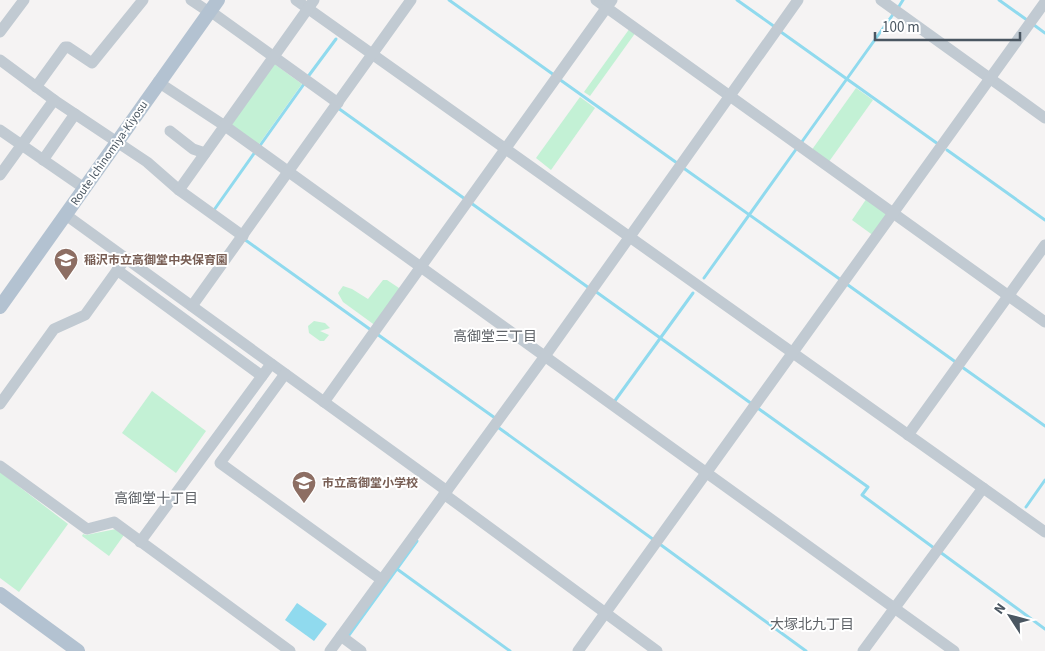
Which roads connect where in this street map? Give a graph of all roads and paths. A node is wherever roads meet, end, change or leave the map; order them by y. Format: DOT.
graph roads {
  1 [pos="23,0"];
  2 [pos="143,0"];
  3 [pos="191,0"];
  4 [pos="296,0"];
  5 [pos="411,0"];
  6 [pos="596,0"];
  7 [pos="798,0"];
  8 [pos="881,0"];
  9 [pos="1045,2"];
  10 [pos="311,4"];
  11 [pos="610,4"];
  12 [pos="212,8"];
  13 [pos="0,32"];
  14 [pos="373,53"];
  15 [pos="273,57"];
  16 [pos="0,60"];
  17 [pos="990,78"];
  18 [pos="158,82"];
  19 [pos="36,86"];
  20 [pos="730,96"];
  21 [pos="54,100"];
  22 [pos="338,103"];
  23 [pos="76,114"];
  24 [pos="1045,118"];
  25 [pos="225,126"];
  26 [pos="0,130"];
  27 [pos="170,131"];
  28 [pos="116,141"];
  29 [pos="22,145"];
  30 [pos="506,148"];
  31 [pos="205,153"];
  32 [pos="43,160"];
  33 [pos="288,172"];
  34 [pos="0,175"];
  35 [pos="84,188"];
  36 [pos="179,190"];
  37 [pos="894,213"];
  38 [pos="66,215"];
  39 [pos="242,236"];
  40 [pos="629,236"];
  41 [pos="1045,245"];
  42 [pos="126,258"];
  43 [pos="420,267"];
  44 [pos="117,270"];
  45 [pos="1008,295"];
  46 [pos="192,306"];
  47 [pos="0,307"];
  48 [pos="1045,322"];
  49 [pos="793,354"];
  50 [pos="544,356"];
  51 [pos="271,364"];
  52 [pos="285,374"];
  53 [pos="262,376"];
  54 [pos="324,402"];
  55 [pos="0,404"];
  56 [pos="908,435"];
  57 [pos="0,466"];
  58 [pos="708,472"];
  59 [pos="982,488"];
  60 [pos="446,492"];
  61 [pos="1045,532"];
  62 [pos="140,542"];
  63 [pos="382,580"];
  64 [pos="0,594"];
  65 [pos="895,608"];
  66 [pos="606,613"];
  67 [pos="341,636"];
  68 [pos="78,651"];
  69 [pos="290,651"];
  70 [pos="330,651"];
  71 [pos="361,651"];
  72 [pos="578,651"];
  73 [pos="657,651"];
  74 [pos="863,651"];
  75 [pos="954,651"];
  1 -- 13 [label="street"];
  2 -- 19 [label="street"];
  3 -- 12 [label="street"];
  4 -- 10 [label="street"];
  5 -- 14 [label="street"];
  6 -- 11 [label="street"];
  7 -- 20 [label="street"];
  8 -- 17 [label="street"];
  9 -- 17 [label="street"];
  10 -- 14 [label="street"];
  10 -- 15 [label="street"];
  11 -- 20 [label="street"];
  11 -- 30 [label="street"];
  12 -- 15 [label="street"];
  12 -- 18 [label="main road, Route Ichinomiya-Kiyosu"];
  14 -- 22 [label="street"];
  14 -- 30 [label="street"];
  15 -- 22 [label="street"];
  15 -- 25 [label="street"];
  16 -- 19 [label="street"];
  17 -- 24 [label="street"];
  17 -- 37 [label="street"];
  18 -- 25 [label="street"];
  18 -- 28 [label="main road, Route Ichinomiya-Kiyosu"];
  19 -- 21 [label="street"];
  20 -- 37 [label="street"];
  20 -- 40 [label="street"];
  21 -- 23 [label="street"];
  21 -- 29 [label="street"];
  22 -- 33 [label="street"];
  23 -- 28 [label="street"];
  23 -- 32 [label="street"];
  25 -- 31 [label="street"];
  25 -- 33 [label="street"];
  26 -- 29 [label="street"];
  27 -- 31 [label="street"];
  28 -- 35 [label="main road, Route Ichinomiya-Kiyosu"];
  28 -- 36 [label="street"];
  29 -- 32 [label="street"];
  29 -- 34 [label="street"];
  30 -- 40 [label="street"];
  30 -- 43 [label="street"];
  31 -- 36 [label="street"];
  32 -- 35 [label="street"];
  33 -- 39 [label="street"];
  33 -- 43 [label="street"];
  35 -- 38 [label="main road, Route Ichinomiya-Kiyosu"];
  36 -- 39 [label="street"];
  37 -- 45 [label="street"];
  37 -- 49 [label="street"];
  38 -- 42 [label="street"];
  38 -- 47 [label="main road, Route Ichinomiya-Kiyosu"];
  39 -- 46 [label="street"];
  40 -- 49 [label="street"];
  40 -- 50 [label="street"];
  41 -- 45 [label="street"];
  42 -- 44 [label="street"];
  42 -- 46 [label="street"];
  43 -- 50 [label="street"];
  43 -- 54 [label="street"];
  44 -- 53 [label="street"];
  44 -- 55 [label="street"];
  45 -- 48 [label="street"];
  45 -- 56 [label="street"];
  46 -- 51 [label="street"];
  49 -- 56 [label="street"];
  49 -- 58 [label="street"];
  50 -- 58 [label="street"];
  50 -- 60 [label="street"];
  51 -- 52 [label="street"];
  51 -- 53 [label="street"];
  52 -- 54 [label="street"];
  52 -- 63 [label="street"];
  53 -- 62 [label="street"];
  54 -- 60 [label="street"];
  56 -- 59 [label="street"];
  57 -- 62 [label="street"];
  58 -- 65 [label="street"];
  58 -- 66 [label="street"];
  59 -- 61 [label="street"];
  59 -- 65 [label="street"];
  60 -- 63 [label="street"];
  60 -- 66 [label="street"];
  62 -- 69 [label="street"];
  63 -- 67 [label="street"];
  64 -- 68 [label="main road"];
  65 -- 74 [label="street"];
  65 -- 75 [label="street"];
  66 -- 72 [label="street"];
  66 -- 73 [label="street"];
  67 -- 70 [label="street"];
  67 -- 71 [label="street"];
}
